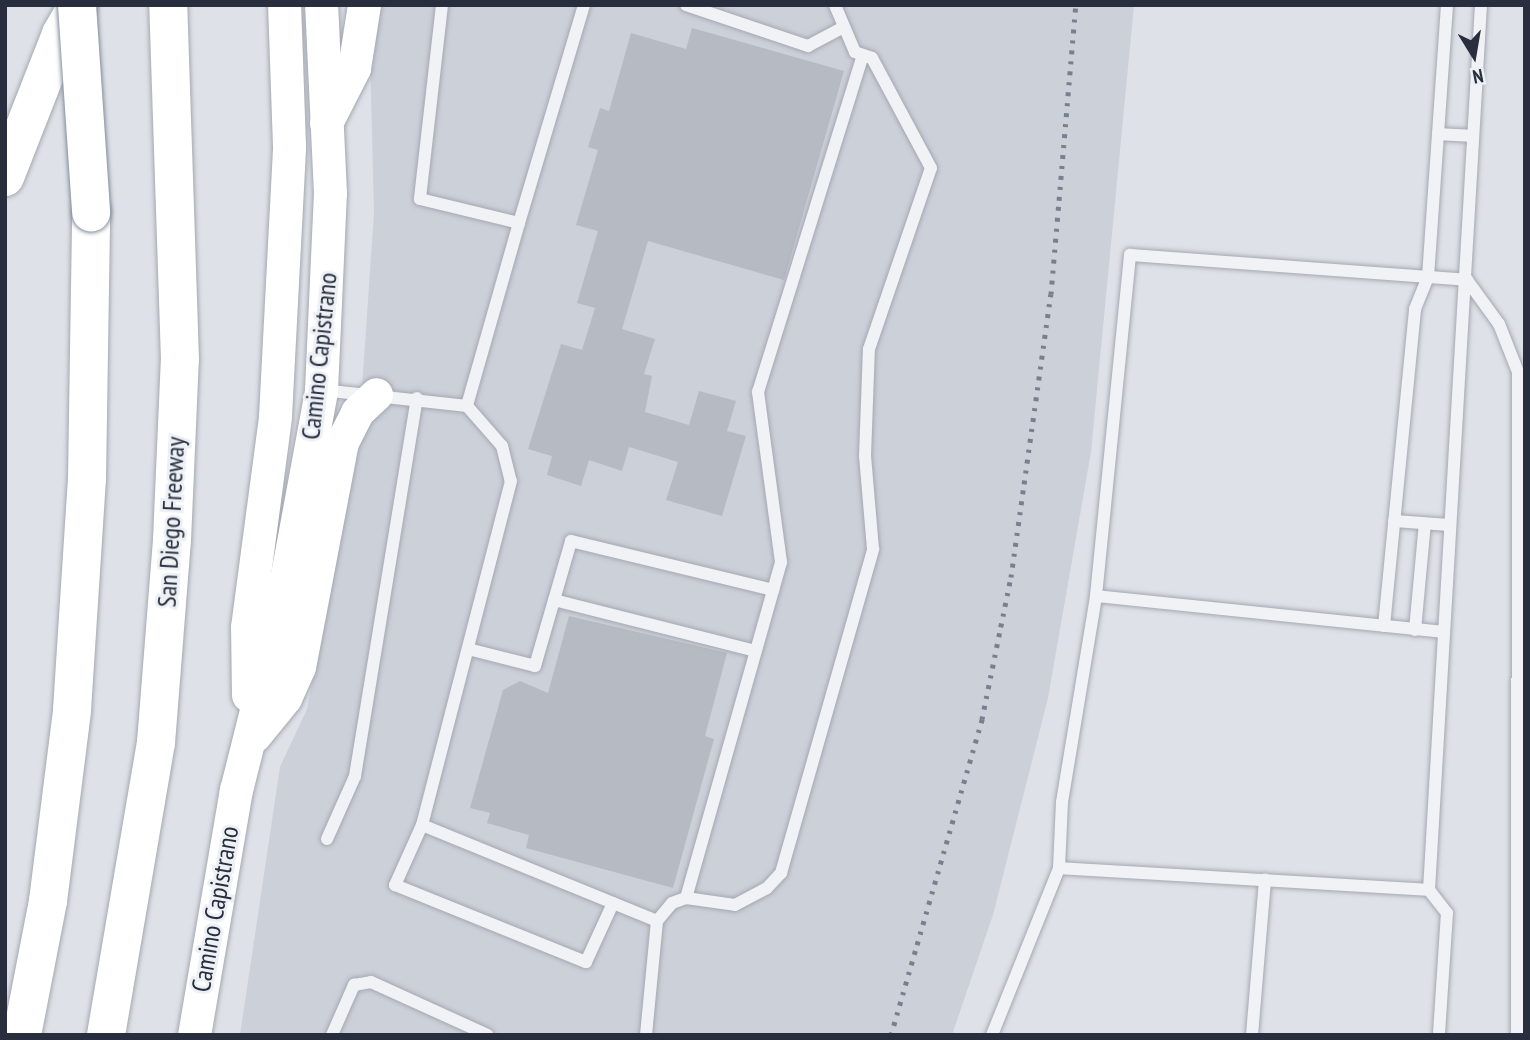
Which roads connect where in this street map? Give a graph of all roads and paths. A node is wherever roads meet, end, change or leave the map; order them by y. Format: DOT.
graph roads {
  1 [pos="77,5"];
  2 [pos="168,5"];
  3 [pos="284,5"];
  4 [pos="321,5"];
  5 [pos="364,5"];
  6 [pos="442,5"];
  7 [pos="584,5"];
  8 [pos="685,5"];
  9 [pos="835,5"];
  10 [pos="1447,5"];
  11 [pos="1482,5"];
  12 [pos="843,27"];
  13 [pos="863,55"];
  14 [pos="325,125"];
  15 [pos="1438,134"];
  16 [pos="1473,135"];
  17 [pos="289,146"];
  18 [pos="5,177"];
  19 [pos="519,223"];
  20 [pos="1428,277"];
  21 [pos="1467,280"];
  22 [pos="321,390"];
  23 [pos="376,394"];
  24 [pos="417,398"];
  25 [pos="467,406"];
  26 [pos="1394,521"];
  27 [pos="1425,523"];
  28 [pos="1450,526"];
  29 [pos="773,590"];
  30 [pos="1096,596"];
  31 [pos="554,600"];
  32 [pos="1384,626"];
  33 [pos="1415,630"];
  34 [pos="1443,632"];
  35 [pos="468,649"];
  36 [pos="756,651"];
  37 [pos="247,670"];
  38 [pos="248,743"];
  39 [pos="422,825"];
  40 [pos="327,839"];
  41 [pos="1059,868"];
  42 [pos="1265,880"];
  43 [pos="1429,890"];
  44 [pos="686,898"];
  45 [pos="613,903"];
  46 [pos="657,920"];
  47 [pos="22,1035"];
  48 [pos="106,1035"];
  49 [pos="194,1035"];
  50 [pos="332,1035"];
  51 [pos="488,1035"];
  52 [pos="646,1035"];
  53 [pos="992,1035"];
  54 [pos="1252,1035"];
  55 [pos="1440,1035"];
  56 [pos="1517,1035"];
  1 -- 18 [label="highway"];
  1 -- 47 [label="highway, bridge"];
  2 -- 48 [label="highway, San Diego Freeway"];
  3 -- 17 [label="main road, Camino Capistrano"];
  4 -- 14 [label="main road, Camino Capistrano"];
  5 -- 14 [label="main road"];
  6 -- 19 [label="lane"];
  7 -- 19 [label="lane"];
  8 -- 12 [label="lane"];
  9 -- 12 [label="lane"];
  10 -- 15 [label="lane"];
  11 -- 16 [label="lane"];
  12 -- 13 [label="lane"];
  13 -- 29 [label="lane"];
  13 -- 44 [label="lane"];
  14 -- 22 [label="main road, Camino Capistrano"];
  15 -- 16 [label="lane"];
  15 -- 20 [label="lane"];
  16 -- 21 [label="lane"];
  17 -- 22 [label="main road"];
  17 -- 37 [label="main road, Camino Capistrano"];
  19 -- 25 [label="lane"];
  20 -- 21 [label="lane"];
  20 -- 26 [label="lane"];
  20 -- 30 [label="lane"];
  21 -- 28 [label="lane"];
  21 -- 56 [label="lane"];
  22 -- 23 [label="lane"];
  22 -- 37 [label="main road"];
  22 -- 38 [label="main road, Camino Capistrano"];
  23 -- 24 [label="lane"];
  23 -- 38 [label="main road"];
  24 -- 25 [label="lane"];
  24 -- 40 [label="lane"];
  25 -- 35 [label="lane"];
  26 -- 27 [label="lane"];
  26 -- 32 [label="lane"];
  27 -- 28 [label="lane"];
  27 -- 33 [label="lane"];
  28 -- 34 [label="lane"];
  29 -- 31 [label="lane"];
  29 -- 36 [label="lane"];
  30 -- 32 [label="lane"];
  30 -- 41 [label="lane"];
  31 -- 35 [label="lane"];
  31 -- 36 [label="lane"];
  32 -- 33 [label="lane"];
  33 -- 34 [label="lane"];
  34 -- 43 [label="lane"];
  35 -- 39 [label="lane"];
  36 -- 44 [label="lane"];
  37 -- 38 [label="main road, Camino Capistrano"];
  38 -- 49 [label="main road, Camino Capistrano"];
  39 -- 45 [label="lane"];
  39 -- 45 [label="lane"];
  41 -- 42 [label="lane"];
  41 -- 53 [label="lane"];
  42 -- 43 [label="lane"];
  42 -- 54 [label="lane"];
  43 -- 55 [label="lane"];
  44 -- 46 [label="lane"];
  45 -- 46 [label="lane"];
  46 -- 52 [label="lane"];
  50 -- 51 [label="lane"];
}
